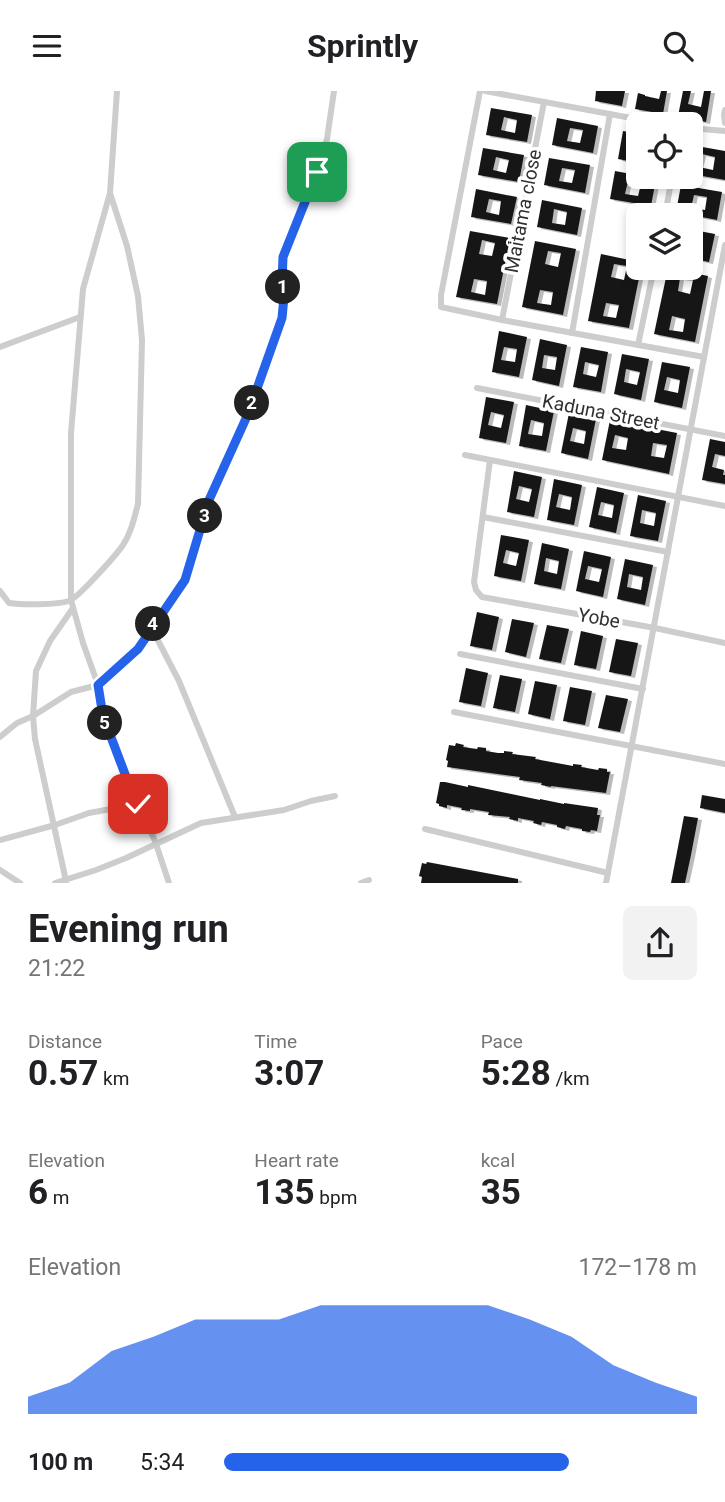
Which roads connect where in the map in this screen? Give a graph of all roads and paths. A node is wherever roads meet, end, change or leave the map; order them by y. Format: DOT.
graph roads {
  1 [pos="117,91"];
  2 [pos="334,91"];
  3 [pos="482,91"];
  4 [pos="544,102"];
  5 [pos="725,110"];
  6 [pos="610,114"];
  7 [pos="626,117"];
  8 [pos="725,123"];
  9 [pos="703,129"];
  10 [pos="725,131"];
  11 [pos="110,193"];
  12 [pos="725,245"];
  13 [pos="652,280"];
  14 [pos="80,317"];
  15 [pos="502,320"];
  16 [pos="572,333"];
  17 [pos="638,345"];
  18 [pos="0,347"];
  19 [pos="704,357"];
  20 [pos="477,388"];
  21 [pos="691,429"];
  22 [pos="725,436"];
  23 [pos="465,455"];
  24 [pos="491,460"];
  25 [pos="678,497"];
  26 [pos="725,506"];
  27 [pos="483,517"];
  28 [pos="668,552"];
  29 [pos="0,591"];
  30 [pos="71,600"];
  31 [pos="73,608"];
  32 [pos="151,627"];
  33 [pos="655,628"];
  34 [pos="725,643"];
  35 [pos="460,654"];
  36 [pos="98,685"];
  37 [pos="643,689"];
  38 [pos="454,712"];
  39 [pos="33,716"];
  40 [pos="0,737"];
  41 [pos="631,746"];
  42 [pos="725,764"];
  43 [pos="335,796"];
  44 [pos="138,804"];
  45 [pos="235,817"];
  46 [pos="55,825"];
  47 [pos="425,829"];
  48 [pos="0,840"];
  49 [pos="156,845"];
  50 [pos="0,870"];
  51 [pos="608,873"];
  52 [pos="66,881"];
  53 [pos="20,883"];
  54 [pos="55,883"];
  55 [pos="169,883"];
  56 [pos="606,883"];
  1 -- 11 [label="street"];
  2 -- 32 [label="street"];
  3 -- 4 [label="street"];
  3 -- 15 [label="street"];
  4 -- 6 [label="street"];
  4 -- 15 [label="street, Maitama close"];
  5 -- 8 [label="street"];
  6 -- 7 [label="street"];
  6 -- 16 [label="street"];
  9 -- 10 [label="street"];
  11 -- 14 [label="street"];
  11 -- 30 [label="street"];
  12 -- 19 [label="street"];
  13 -- 17 [label="street"];
  14 -- 18 [label="street"];
  14 -- 30 [label="street"];
  15 -- 16 [label="street"];
  16 -- 17 [label="street"];
  17 -- 19 [label="street"];
  19 -- 21 [label="street"];
  20 -- 21 [label="street, Kaduna Street"];
  21 -- 22 [label="street, Kaduna Street"];
  21 -- 25 [label="street"];
  23 -- 24 [label="street"];
  24 -- 25 [label="street"];
  24 -- 27 [label="street"];
  25 -- 26 [label="street"];
  25 -- 28 [label="street"];
  27 -- 28 [label="street"];
  27 -- 33 [label="street, Yobe"];
  28 -- 33 [label="street"];
  29 -- 30 [label="street"];
  30 -- 31 [label="street"];
  31 -- 36 [label="street"];
  31 -- 39 [label="street"];
  32 -- 36 [label="street"];
  32 -- 45 [label="street"];
  33 -- 34 [label="street, Yobe"];
  33 -- 37 [label="street"];
  35 -- 37 [label="street"];
  36 -- 39 [label="street"];
  36 -- 44 [label="street"];
  37 -- 41 [label="street"];
  38 -- 41 [label="street"];
  39 -- 40 [label="street"];
  39 -- 46 [label="street"];
  41 -- 42 [label="street"];
  41 -- 51 [label="street"];
  43 -- 45 [label="street"];
  44 -- 46 [label="street"];
  44 -- 49 [label="street"];
  45 -- 49 [label="street"];
  46 -- 48 [label="street"];
  46 -- 52 [label="street"];
  47 -- 51 [label="street"];
  49 -- 52 [label="street"];
  49 -- 55 [label="street"];
  50 -- 53 [label="street"];
  51 -- 56 [label="street"];
  52 -- 54 [label="street"];
}
